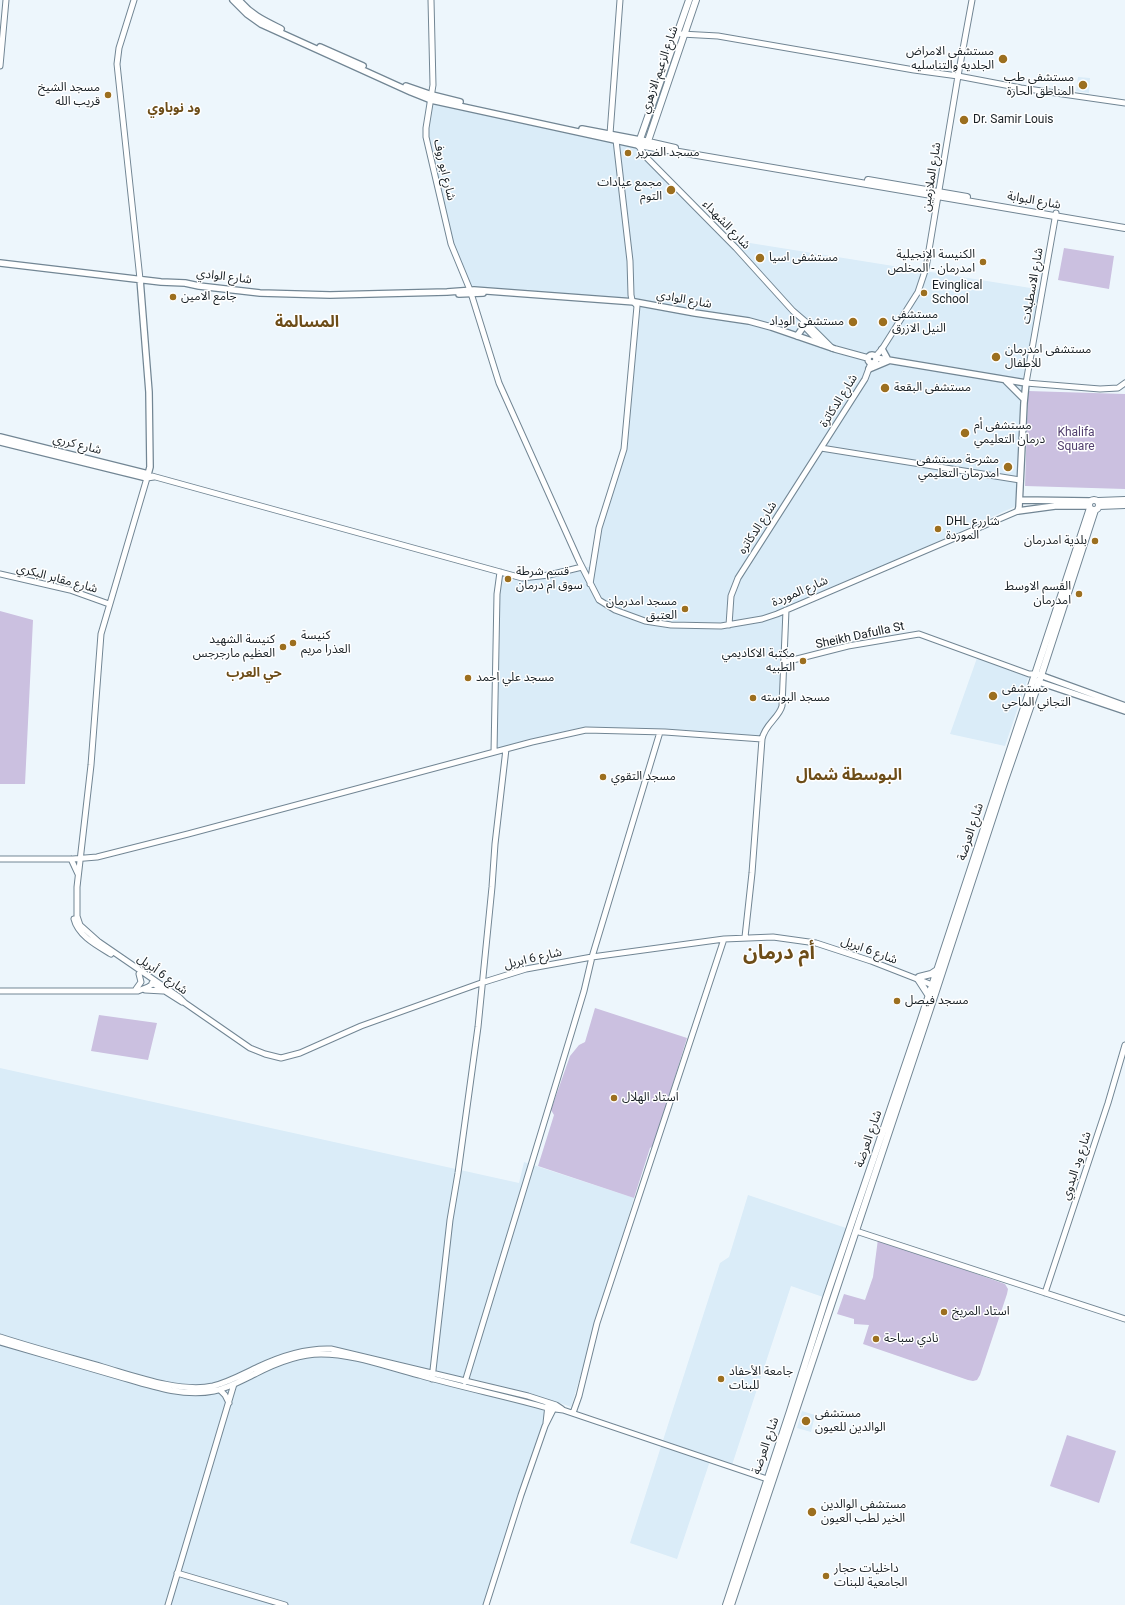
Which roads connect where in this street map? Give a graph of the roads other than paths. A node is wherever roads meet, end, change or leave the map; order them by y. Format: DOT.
graph roads {
  1 [pos="6,0"];
  2 [pos="134,0"];
  3 [pos="233,0"];
  4 [pos="239,0"];
  5 [pos="431,0"];
  6 [pos="620,0"];
  7 [pos="689,0"];
  8 [pos="696,0"];
  9 [pos="972,0"];
  10 [pos="682,32"];
  11 [pos="0,66"];
  12 [pos="932,73"];
  13 [pos="950,78"];
  14 [pos="958,78"];
  15 [pos="956,87"];
  16 [pos="431,98"];
  17 [pos="1125,103"];
  18 [pos="464,105"];
  19 [pos="610,134"];
  20 [pos="616,140"];
  21 [pos="637,142"];
  22 [pos="649,145"];
  23 [pos="652,162"];
  24 [pos="939,195"];
  25 [pos="1056,214"];
  26 [pos="1125,224"];
  27 [pos="1125,228"];
  28 [pos="0,262"];
  29 [pos="140,279"];
  30 [pos="471,292"];
  31 [pos="635,302"];
  32 [pos="803,323"];
  33 [pos="797,336"];
  34 [pos="822,344"];
  35 [pos="883,347"];
  36 [pos="832,348"];
  37 [pos="872,360"];
  38 [pos="890,360"];
  39 [pos="1005,380"];
  40 [pos="1125,383"];
  41 [pos="1026,384"];
  42 [pos="1024,399"];
  43 [pos="0,437"];
  44 [pos="0,442"];
  45 [pos="821,448"];
  46 [pos="147,476"];
  47 [pos="1020,480"];
  48 [pos="1020,500"];
  49 [pos="1125,500"];
  50 [pos="1094,505"];
  51 [pos="1125,505"];
  52 [pos="1018,511"];
  53 [pos="579,561"];
  54 [pos="582,567"];
  55 [pos="500,572"];
  56 [pos="0,574"];
  57 [pos="590,584"];
  58 [pos="109,604"];
  59 [pos="786,610"];
  60 [pos="729,625"];
  61 [pos="784,662"];
  62 [pos="1035,674"];
  63 [pos="1036,681"];
  64 [pos="1125,706"];
  65 [pos="1125,711"];
  66 [pos="660,732"];
  67 [pos="762,739"];
  68 [pos="506,749"];
  69 [pos="494,752"];
  70 [pos="0,859"];
  71 [pos="71,859"];
  72 [pos="80,859"];
  73 [pos="79,876"];
  74 [pos="76,903"];
  75 [pos="745,938"];
  76 [pos="724,939"];
  77 [pos="592,957"];
  78 [pos="937,970"];
  79 [pos="139,974"];
  80 [pos="915,977"];
  81 [pos="153,982"];
  82 [pos="481,983"];
  83 [pos="936,983"];
  84 [pos="133,989"];
  85 [pos="142,990"];
  86 [pos="0,991"];
  87 [pos="163,991"];
  88 [pos="929,996"];
  89 [pos="185,1003"];
  90 [pos="1125,1045"];
  91 [pos="856,1231"];
  92 [pos="1045,1293"];
  93 [pos="1125,1319"];
  94 [pos="0,1337"];
  95 [pos="0,1342"];
  96 [pos="432,1376"];
  97 [pos="234,1382"];
  98 [pos="465,1382"];
  99 [pos="220,1390"];
  100 [pos="229,1403"];
  101 [pos="548,1405"];
  102 [pos="555,1407"];
  103 [pos="573,1413"];
  104 [pos="545,1426"];
  105 [pos="769,1480"];
  106 [pos="177,1573"];
  107 [pos="168,1605"];
  108 [pos="285,1605"];
  109 [pos="486,1605"];
  110 [pos="726,1605"];
  111 [pos="731,1605"];
  1 -- 11 [label="street"];
  2 -- 29 [label="street"];
  3 -- 16 [label="main road"];
  4 -- 16 [label="main road"];
  5 -- 16 [label="street, شارع ابو روف"];
  6 -- 19 [label="street"];
  7 -- 10 [label="main road, شارع الزعيم الازهري"];
  8 -- 10 [label="main road, شارع الزعيم الازهري"];
  9 -- 14 [label="street, شارع الملازمين"];
  10 -- 12 [label="street"];
  10 -- 21 [label="main road, شارع الزعيم الازهري"];
  10 -- 22 [label="main road, شارع الزعيم الازهري"];
  12 -- 13 [label="street"];
  12 -- 14 [label="street"];
  13 -- 14 [label="street"];
  13 -- 15 [label="street"];
  14 -- 15 [label="street, شارع الملازمين"];
  14 -- 17 [label="street"];
  15 -- 24 [label="street, شارع الملازمين"];
  16 -- 18 [label="main road"];
  16 -- 30 [label="street, شارع ابو روف"];
  18 -- 19 [label="main road"];
  18 -- 20 [label="main road"];
  19 -- 21 [label="main road"];
  20 -- 21 [label="main road"];
  20 -- 31 [label="street"];
  21 -- 22 [label="main road, شارع البوابة"];
  21 -- 23 [label="street, شارع الشهداء"];
  22 -- 23 [label="street, شارع الشهداء"];
  22 -- 24 [label="main road, شارع البوابة"];
  23 -- 32 [label="street, شارع الشهداء"];
  24 -- 25 [label="main road, شارع البوابة"];
  24 -- 35 [label="street, شارع الملازمين"];
  25 -- 26 [label="main road, شارع البوابة"];
  25 -- 27 [label="main road, شارع البوابة"];
  25 -- 41 [label="street, شارع الاسطبلات"];
  28 -- 29 [label="main road, شارع الوادي"];
  29 -- 30 [label="main road, شارع الوادي"];
  29 -- 46 [label="main road"];
  30 -- 31 [label="main road, شارع الوادي"];
  30 -- 53 [label="street, شارع ابو روف"];
  31 -- 33 [label="main road, شارع الوادي"];
  31 -- 57 [label="street"];
  32 -- 33 [label="main road"];
  32 -- 34 [label="street, شارع الشهداء"];
  32 -- 36 [label="street, شارع الشهداء"];
  33 -- 34 [label="main road, شارع الوادي"];
  34 -- 36 [label="main road, شارع الوادي"];
  35 -- 37 [label="street, شارع الملازمين"];
  35 -- 38 [label="main road"];
  36 -- 37 [label="main road, شارع الوادي"];
  37 -- 38 [label="main road, شارع الوادي"];
  37 -- 38 [label="main road"];
  37 -- 45 [label="street, شارع الدكاترة"];
  38 -- 39 [label="main road, شارع الوادي"];
  39 -- 41 [label="main road, شارع الوادي"];
  39 -- 42 [label="main road"];
  40 -- 41 [label="street"];
  41 -- 42 [label="main road"];
  42 -- 47 [label="main road"];
  43 -- 46 [label="main road, شارع كرري"];
  44 -- 46 [label="main road, شارع كرري"];
  45 -- 47 [label="street"];
  45 -- 60 [label="street, شارع الدكاتره"];
  46 -- 55 [label="street"];
  46 -- 58 [label="street, شارع 6 أبريل"];
  47 -- 48 [label="main road"];
  48 -- 50 [label="main road"];
  48 -- 52 [label="main road"];
  49 -- 50 [label="main road"];
  50 -- 51 [label="main road"];
  50 -- 52 [label="main road"];
  50 -- 62 [label="main road"];
  52 -- 59 [label="street, شارع الموردة"];
  53 -- 54 [label="street, شارع الموردة"];
  54 -- 55 [label="street"];
  54 -- 57 [label="street, شارع الموردة"];
  55 -- 69 [label="street"];
  56 -- 58 [label="street, شارع مقابر البكري"];
  57 -- 60 [label="street, شارع الموردة"];
  58 -- 72 [label="street, شارع 6 أبريل"];
  59 -- 60 [label="street, شارع الموردة"];
  59 -- 61 [label="street"];
  61 -- 62 [label="street, Sheikh Dafulla St"];
  61 -- 67 [label="street"];
  62 -- 63 [label="main road"];
  62 -- 63 [label="street"];
  62 -- 64 [label="main road"];
  63 -- 65 [label="main road"];
  63 -- 78 [label="main road, شارع العرضة"];
  63 -- 83 [label="main road, شارع العرضة"];
  66 -- 67 [label="street"];
  66 -- 68 [label="street"];
  66 -- 77 [label="street"];
  67 -- 75 [label="street"];
  68 -- 69 [label="street"];
  68 -- 82 [label="street"];
  69 -- 72 [label="street"];
  70 -- 71 [label="street"];
  71 -- 72 [label="street"];
  71 -- 73 [label="street"];
  72 -- 73 [label="street, شارع 6 أبريل"];
  73 -- 74 [label="street, شارع 6 أبريل"];
  74 -- 79 [label="street, شارع 6 أبريل"];
  74 -- 81 [label="street, شارع 6 أبريل"];
  75 -- 76 [label="street, شارع 6 ابريل"];
  75 -- 80 [label="street, شارع 6 ابريل"];
  76 -- 77 [label="street, شارع 6 ابريل"];
  76 -- 103 [label="street"];
  77 -- 82 [label="street, شارع 6 ابريل"];
  77 -- 98 [label="street"];
  78 -- 80 [label="main road"];
  78 -- 83 [label="main road, شارع العرضة"];
  79 -- 81 [label="street, شارع 6 أبريل"];
  79 -- 84 [label="street"];
  80 -- 83 [label="street, شارع 6 ابريل"];
  80 -- 88 [label="main road"];
  81 -- 84 [label="street"];
  81 -- 85 [label="street"];
  81 -- 87 [label="street, شارع 6 أبريل"];
  81 -- 89 [label="street, شارع 6 أبريل"];
  82 -- 89 [label="street, شارع 6 ابريل"];
  82 -- 96 [label="street"];
  83 -- 88 [label="main road, شارع العرضة"];
  83 -- 91 [label="main road, شارع العرضة"];
  84 -- 85 [label="street"];
  84 -- 86 [label="street"];
  85 -- 87 [label="street"];
  87 -- 89 [label="street, شارع 6 أبريل"];
  88 -- 105 [label="main road, شارع العرضة"];
  90 -- 92 [label="street, شارع ود البدوي"];
  91 -- 92 [label="street"];
  91 -- 105 [label="main road, شارع العرضة"];
  92 -- 93 [label="street"];
  94 -- 97 [label="street"];
  95 -- 99 [label="street"];
  96 -- 97 [label="street"];
  96 -- 98 [label="street"];
  96 -- 101 [label="street"];
  97 -- 99 [label="street"];
  97 -- 100 [label="street"];
  98 -- 101 [label="street"];
  99 -- 100 [label="street"];
  100 -- 106 [label="street"];
  101 -- 102 [label="street"];
  101 -- 104 [label="street"];
  102 -- 103 [label="street"];
  102 -- 104 [label="street"];
  103 -- 105 [label="street"];
  104 -- 109 [label="street"];
  105 -- 110 [label="main road, شارع العرضة"];
  105 -- 111 [label="main road, شارع العرضة"];
  106 -- 107 [label="street"];
  106 -- 108 [label="street"];
}
